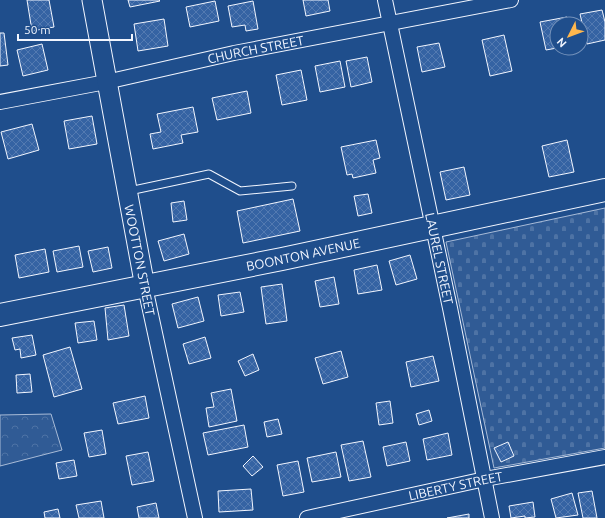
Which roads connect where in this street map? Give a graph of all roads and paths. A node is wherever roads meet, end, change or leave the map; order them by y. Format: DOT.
graph roads {
  1 [pos="92,0"];
  2 [pos="385,0"];
  3 [pos="511,0"];
  4 [pos="390,24"];
  5 [pos="106,82"];
  6 [pos="0,102"];
  7 [pos="292,186"];
  8 [pos="605,190"];
  9 [pos="126,191"];
  10 [pos="433,226"];
  11 [pos="145,287"];
  12 [pos="0,315"];
  13 [pos="605,457"];
  14 [pos="485,480"];
  15 [pos="195,518"];
  16 [pos="307,518"];
  17 [pos="492,518"];
  1 -- 5 [label="street, WOOTTON STREET"];
  2 -- 4 [label="street, LAUREL STREET"];
  3 -- 4 [label="street, CHURCH STREET"];
  4 -- 5 [label="street, CHURCH STREET"];
  4 -- 10 [label="street, LAUREL STREET"];
  5 -- 6 [label="street, CHURCH STREET"];
  5 -- 9 [label="street, WOOTTON STREET"];
  7 -- 9 [label="lane"];
  8 -- 10 [label="main road, BOONTON AVENUE"];
  9 -- 11 [label="street, WOOTTON STREET"];
  10 -- 11 [label="main road, BOONTON AVENUE"];
  10 -- 14 [label="street, LAUREL STREET"];
  11 -- 12 [label="main road, BOONTON AVENUE"];
  11 -- 15 [label="street, WOOTTON STREET"];
  13 -- 14 [label="street, LIBERTY STREET"];
  14 -- 16 [label="street, LIBERTY STREET"];
  14 -- 17 [label="street, LAUREL STREET"];
}
